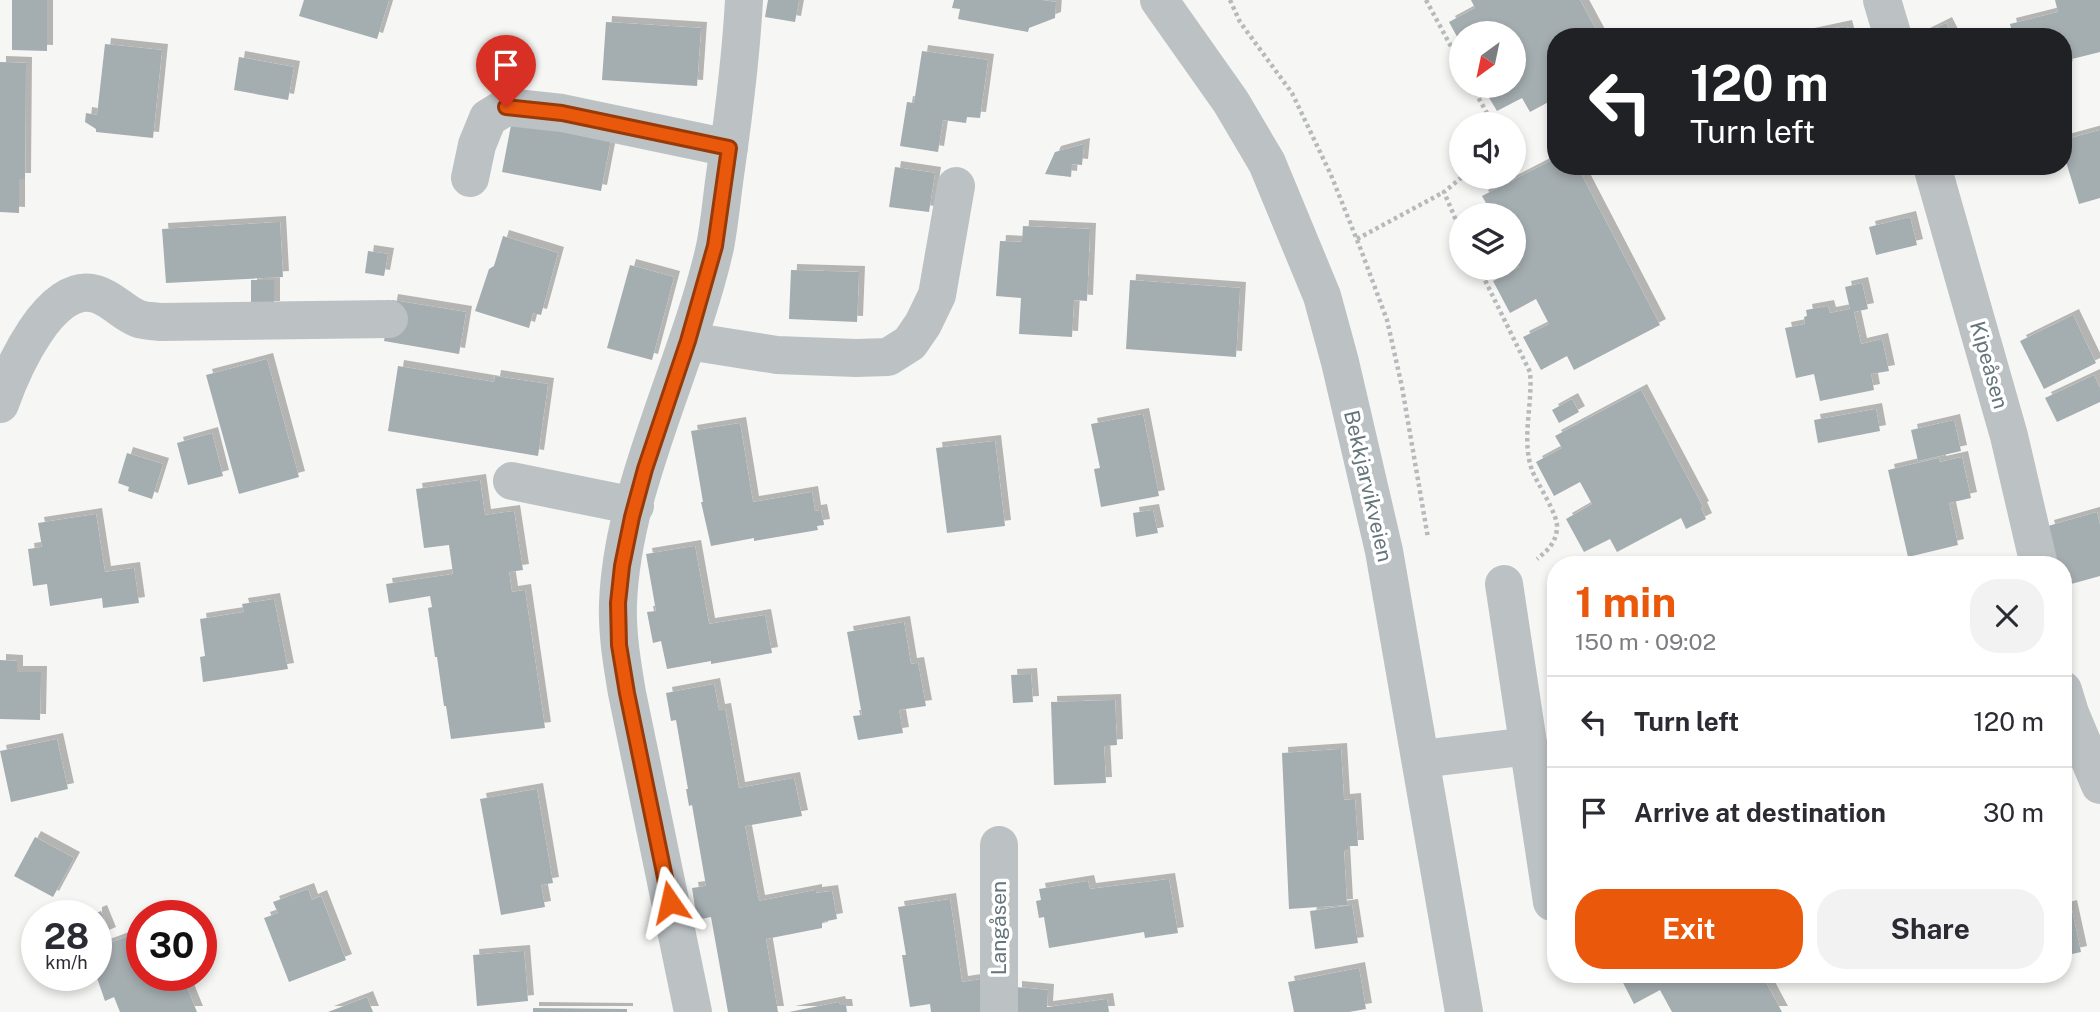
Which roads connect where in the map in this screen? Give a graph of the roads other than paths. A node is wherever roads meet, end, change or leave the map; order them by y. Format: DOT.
graph roads {
  1 [pos="744,0"];
  2 [pos="1161,0"];
  3 [pos="1882,0"];
  4 [pos="1890,28"];
  5 [pos="729,148"];
  6 [pos="1935,175"];
  7 [pos="470,178"];
  8 [pos="956,186"];
  9 [pos="389,319"];
  10 [pos="688,341"];
  11 [pos="0,404"];
  12 [pos="512,481"];
  13 [pos="635,506"];
  14 [pos="2037,556"];
  15 [pos="1504,584"];
  16 [pos="2072,718"];
  17 [pos="1529,746"];
  18 [pos="1421,759"];
  19 [pos="2100,785"];
  20 [pos="999,845"];
  21 [pos="1547,868"];
  22 [pos="693,1012"];
  23 [pos="999,1012"];
  24 [pos="1464,1012"];
  1 -- 5 [label="street"];
  2 -- 18 [label="street, Bekkjarvikveien"];
  3 -- 4 [label="street"];
  5 -- 7 [label="street"];
  5 -- 10 [label="street"];
  6 -- 14 [label="street, Kipeåsen"];
  8 -- 10 [label="street"];
  9 -- 11 [label="street"];
  10 -- 13 [label="street"];
  12 -- 13 [label="street"];
  13 -- 22 [label="street"];
  15 -- 17 [label="street"];
  16 -- 19 [label="street"];
  17 -- 18 [label="street"];
  17 -- 21 [label="street"];
  18 -- 24 [label="street, Bekkjarvikveien"];
  20 -- 23 [label="street, Langåsen"];
}
